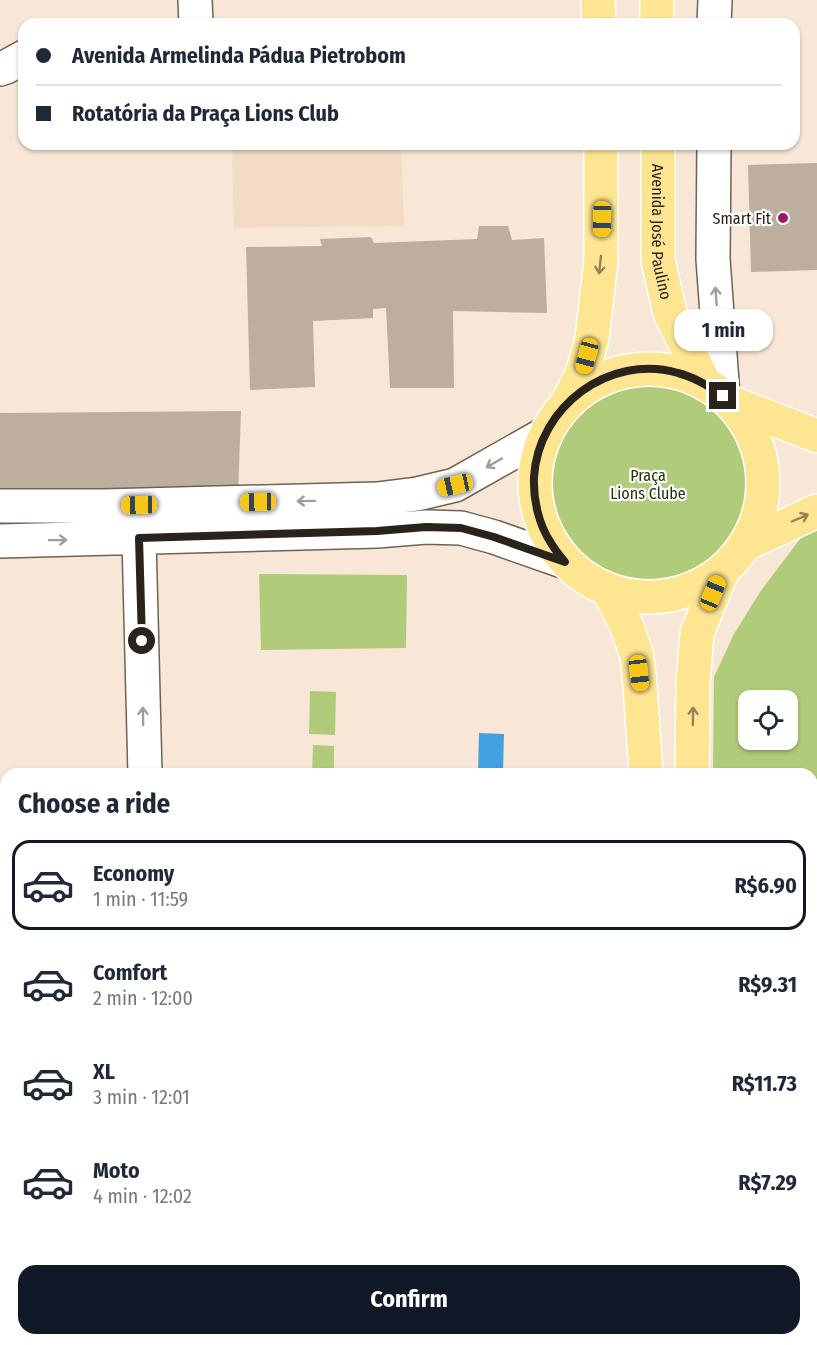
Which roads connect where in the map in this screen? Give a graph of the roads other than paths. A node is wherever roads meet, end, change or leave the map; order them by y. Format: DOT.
graph roads {
  1 [pos="195,0"];
  2 [pos="598,0"];
  3 [pos="657,0"];
  4 [pos="715,0"];
  5 [pos="196,18"];
  6 [pos="599,18"];
  7 [pos="657,18"];
  8 [pos="714,18"];
  9 [pos="18,60"];
  10 [pos="0,69"];
  11 [pos="601,150"];
  12 [pos="658,150"];
  13 [pos="714,150"];
  14 [pos="719,394"];
  15 [pos="567,403"];
  16 [pos="545,434"];
  17 [pos="817,436"];
  18 [pos="0,506"];
  19 [pos="817,511"];
  20 [pos="139,538"];
  21 [pos="0,541"];
  22 [pos="746,544"];
  23 [pos="565,562"];
  24 [pos="722,572"];
  25 [pos="609,591"];
  26 [pos="145,768"];
  27 [pos="646,768"];
  28 [pos="692,768"];
  1 -- 5 [label="street"];
  2 -- 6 [label="main road"];
  3 -- 7 [label="main road"];
  4 -- 8 [label="street"];
  9 -- 10 [label="street"];
  11 -- 15 [label="main road, one-way"];
  12 -- 14 [label="main road, Avenida José Paulino"];
  14 -- 13 [label="street, one-way"];
  14 -- 15 [label="main road"];
  14 -- 17 [label="main road"];
  14 -- 22 [label="main road, Avenida José Paulino"];
  15 -- 16 [label="main road"];
  16 -- 18 [label="street, one-way"];
  16 -- 23 [label="main road"];
  22 -- 19 [label="main road, one-way"];
  21 -- 20 [label="street, one-way"];
  20 -- 23 [label="street"];
  26 -- 20 [label="street, one-way"];
  22 -- 24 [label="main road"];
  23 -- 25 [label="main road"];
  24 -- 25 [label="main road"];
  28 -- 24 [label="main road, one-way"];
  25 -- 27 [label="main road"];
}
